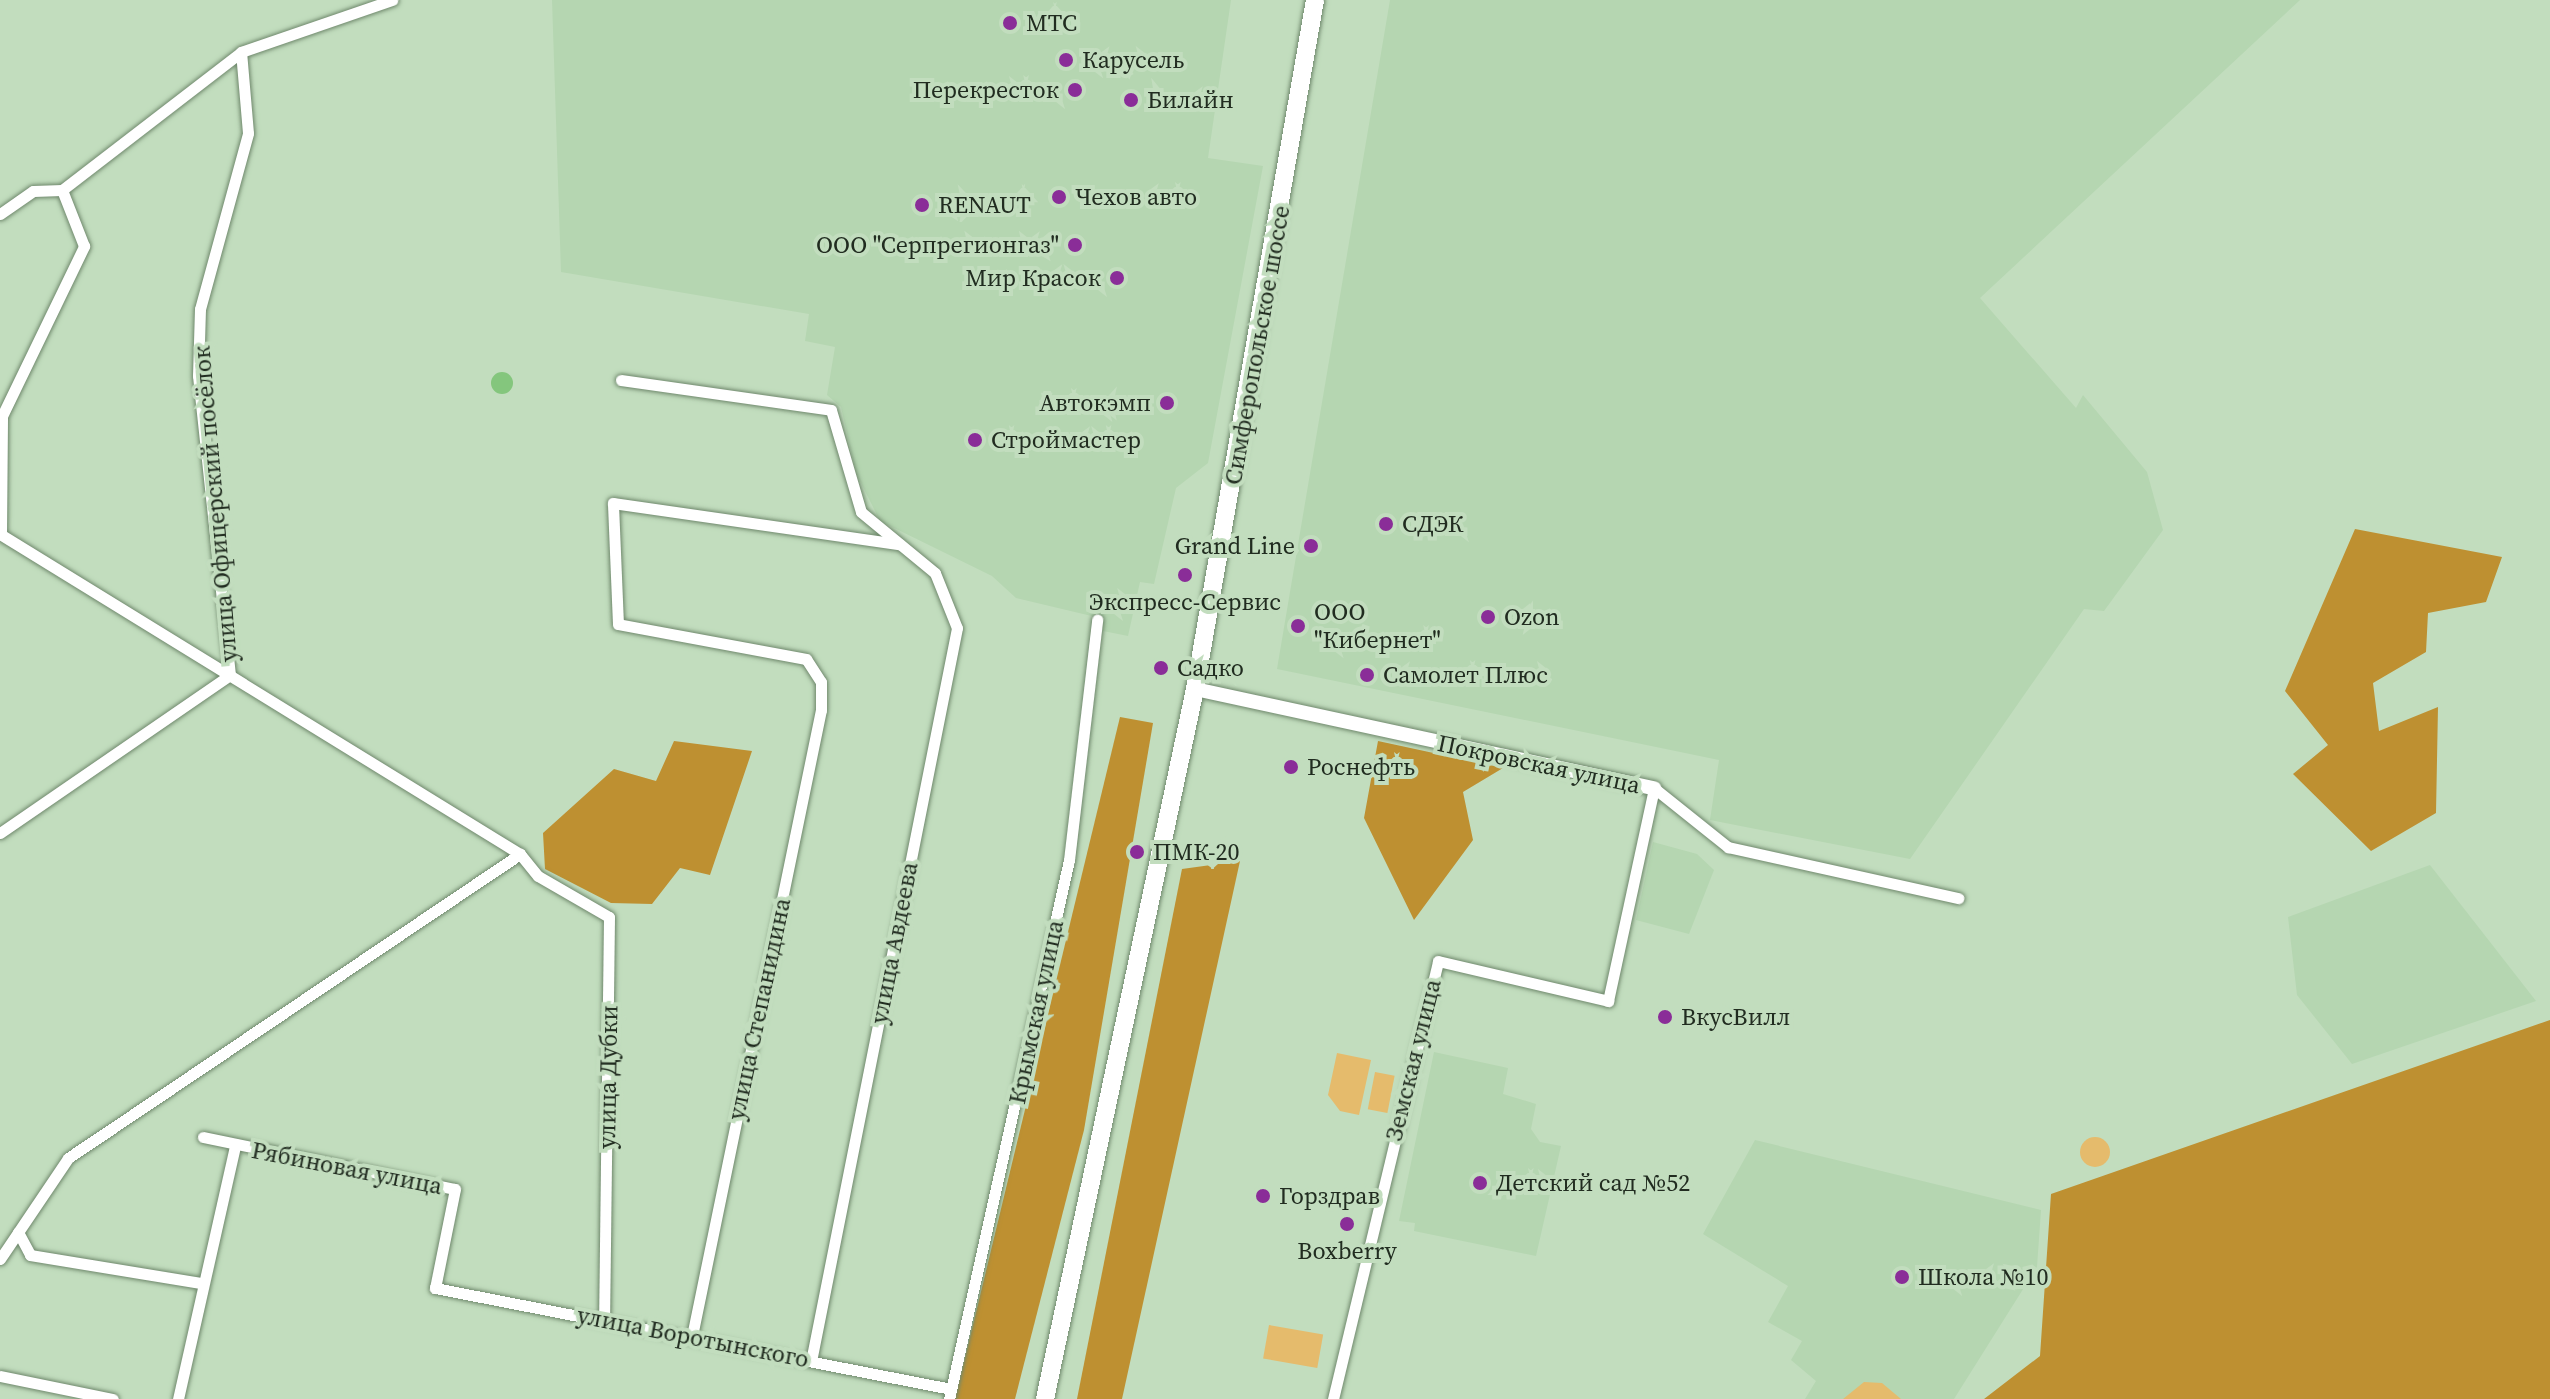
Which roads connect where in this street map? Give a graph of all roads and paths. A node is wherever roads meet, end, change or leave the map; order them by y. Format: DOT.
graph roads {
  1 [pos="392,0"];
  2 [pos="1315,0"];
  3 [pos="241,52"];
  4 [pos="62,190"];
  5 [pos="0,214"];
  6 [pos="621,380"];
  7 [pos="0,534"];
  8 [pos="899,544"];
  9 [pos="1097,620"];
  10 [pos="230,675"];
  11 [pos="1195,689"];
  12 [pos="1654,788"];
  13 [pos="0,833"];
  14 [pos="520,854"];
  15 [pos="538,876"];
  16 [pos="1958,898"];
  17 [pos="203,1137"];
  18 [pos="235,1146"];
  19 [pos="18,1232"];
  20 [pos="0,1259"];
  21 [pos="201,1283"];
  22 [pos="435,1288"];
  23 [pos="604,1319"];
  24 [pos="692,1336"];
  25 [pos="811,1361"];
  26 [pos="0,1376"];
  27 [pos="950,1394"];
  28 [pos="113,1399"];
  29 [pos="178,1399"];
  30 [pos="1045,1399"];
  31 [pos="1333,1399"];
  1 -- 3 [label="street"];
  2 -- 11 [label="main road, Симферопольское шоссе"];
  3 -- 4 [label="street"];
  3 -- 10 [label="street, улица Офицерский посёлок"];
  4 -- 5 [label="street"];
  4 -- 7 [label="street"];
  6 -- 8 [label="street, улица Авдеева"];
  7 -- 10 [label="street, улица Офицерский посёлок"];
  8 -- 24 [label="street, улица Степанидина"];
  8 -- 25 [label="street, улица Авдеева"];
  9 -- 27 [label="street, Крымская улица"];
  10 -- 13 [label="street, улица Офицерский посёлок"];
  10 -- 14 [label="street, улица Офицерский посёлок"];
  11 -- 12 [label="street, Покровская улица"];
  11 -- 30 [label="main road, Симферопольское шоссе"];
  12 -- 16 [label="street, Покровская улица"];
  12 -- 31 [label="street, Земская улица"];
  14 -- 15 [label="street, улица Офицерский посёлок"];
  14 -- 19 [label="street"];
  15 -- 23 [label="street, улица Дубки"];
  17 -- 18 [label="street, Рябиновая улица"];
  18 -- 21 [label="street, Рябиновая улица"];
  18 -- 22 [label="street, Рябиновая улица"];
  19 -- 20 [label="street"];
  19 -- 21 [label="street"];
  21 -- 29 [label="street, Рябиновая улица"];
  22 -- 23 [label="street, улица Воротынского"];
  23 -- 24 [label="street, улица Воротынского"];
  24 -- 25 [label="street, улица Воротынского"];
  25 -- 27 [label="street, улица Воротынского"];
  26 -- 28 [label="street"];
}
